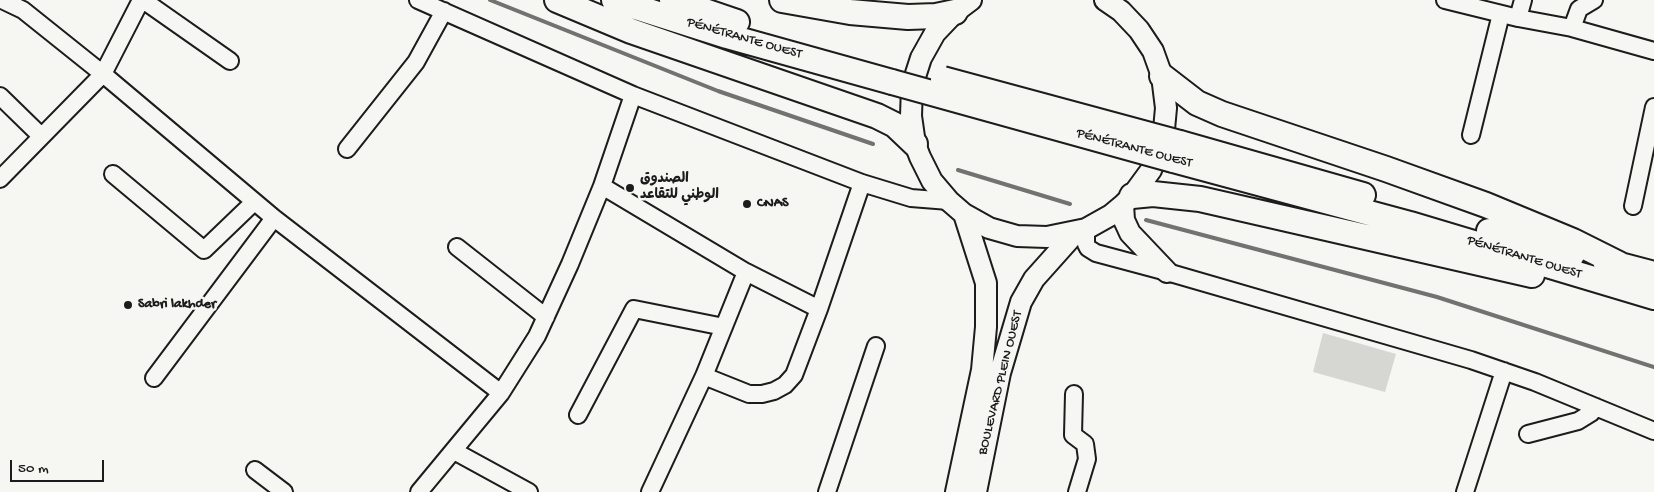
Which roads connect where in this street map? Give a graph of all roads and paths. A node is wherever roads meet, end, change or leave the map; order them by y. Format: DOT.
graph roads {
  1 [pos="2,0"];
  2 [pos="142,0"];
  3 [pos="418,0"];
  4 [pos="557,0"];
  5 [pos="614,0"];
  6 [pos="672,0"];
  7 [pos="782,0"];
  8 [pos="1105,0"];
  9 [pos="1445,0"];
  10 [pos="1523,0"];
  11 [pos="1594,0"];
  12 [pos="963,6"];
  13 [pos="444,11"];
  14 [pos="1501,14"];
  15 [pos="1518,18"];
  16 [pos="1572,28"];
  17 [pos="1654,51"];
  18 [pos="230,61"];
  19 [pos="103,74"];
  20 [pos="898,75"];
  21 [pos="1162,76"];
  22 [pos="633,95"];
  23 [pos="0,96"];
  24 [pos="1654,107"];
  25 [pos="41,136"];
  26 [pos="1471,136"];
  27 [pos="915,144"];
  28 [pos="347,149"];
  29 [pos="113,174"];
  30 [pos="0,179"];
  31 [pos="862,183"];
  32 [pos="602,186"];
  33 [pos="1128,201"];
  34 [pos="254,202"];
  35 [pos="1633,206"];
  36 [pos="956,208"];
  37 [pos="274,218"];
  38 [pos="1081,230"];
  39 [pos="457,247"];
  40 [pos="746,272"];
  41 [pos="1167,272"];
  42 [pos="1617,274"];
  43 [pos="1654,274"];
  44 [pos="1654,297"];
  45 [pos="819,309"];
  46 [pos="546,317"];
  47 [pos="724,327"];
  48 [pos="876,346"];
  49 [pos="1504,371"];
  50 [pos="704,376"];
  51 [pos="154,378"];
  52 [pos="501,393"];
  53 [pos="1074,394"];
  54 [pos="1596,407"];
  55 [pos="578,415"];
  56 [pos="1654,431"];
  57 [pos="1528,434"];
  58 [pos="454,451"];
  59 [pos="255,470"];
  60 [pos="284,492"];
  61 [pos="419,492"];
  62 [pos="529,492"];
  63 [pos="650,492"];
  64 [pos="827,492"];
  65 [pos="956,492"];
  66 [pos="976,492"];
  67 [pos="1077,492"];
  68 [pos="1465,492"];
  1 -- 19 [label="street"];
  2 -- 18 [label="street"];
  2 -- 19 [label="street"];
  3 -- 13 [label="street"];
  4 -- 27 [label="highway"];
  5 -- 20 [label="highway, PÉNÉTRANTE OUEST"];
  6 -- 20 [label="highway, PÉNÉTRANTE OUEST"];
  7 -- 12 [label="highway"];
  8 -- 21 [label="main road"];
  9 -- 14 [label="street"];
  10 -- 15 [label="street"];
  11 -- 16 [label="street"];
  12 -- 27 [label="main road"];
  13 -- 22 [label="street"];
  13 -- 28 [label="street"];
  14 -- 15 [label="street"];
  14 -- 26 [label="street"];
  15 -- 16 [label="street"];
  16 -- 17 [label="street"];
  19 -- 25 [label="street"];
  19 -- 34 [label="street"];
  20 -- 42 [label="highway, PÉNÉTRANTE OUEST, bridge"];
  21 -- 33 [label="main road"];
  21 -- 42 [label="highway"];
  22 -- 31 [label="street"];
  22 -- 32 [label="street"];
  23 -- 25 [label="street"];
  24 -- 35 [label="street"];
  25 -- 30 [label="street"];
  27 -- 36 [label="main road"];
  29 -- 34 [label="street"];
  31 -- 36 [label="street"];
  31 -- 45 [label="street"];
  32 -- 40 [label="street"];
  32 -- 46 [label="street"];
  33 -- 38 [label="main road"];
  33 -- 41 [label="main road"];
  33 -- 42 [label="highway"];
  34 -- 37 [label="street"];
  36 -- 38 [label="main road"];
  36 -- 65 [label="main road, BOULEVARD PLEIN OUEST"];
  37 -- 51 [label="street"];
  37 -- 52 [label="street"];
  38 -- 41 [label="street"];
  38 -- 66 [label="main road, BOULEVARD PLEIN OUEST"];
  39 -- 46 [label="street"];
  40 -- 45 [label="street"];
  40 -- 47 [label="street"];
  41 -- 49 [label="street"];
  42 -- 43 [label="highway, PÉNÉTRANTE OUEST"];
  42 -- 44 [label="highway, PÉNÉTRANTE OUEST"];
  45 -- 50 [label="street"];
  46 -- 52 [label="street"];
  47 -- 50 [label="street"];
  47 -- 55 [label="street"];
  48 -- 64 [label="street"];
  49 -- 54 [label="street"];
  49 -- 68 [label="street"];
  50 -- 63 [label="street"];
  52 -- 58 [label="street"];
  53 -- 67 [label="street"];
  54 -- 56 [label="street"];
  54 -- 57 [label="street"];
  58 -- 61 [label="street"];
  58 -- 62 [label="street"];
  59 -- 60 [label="street"];
}
